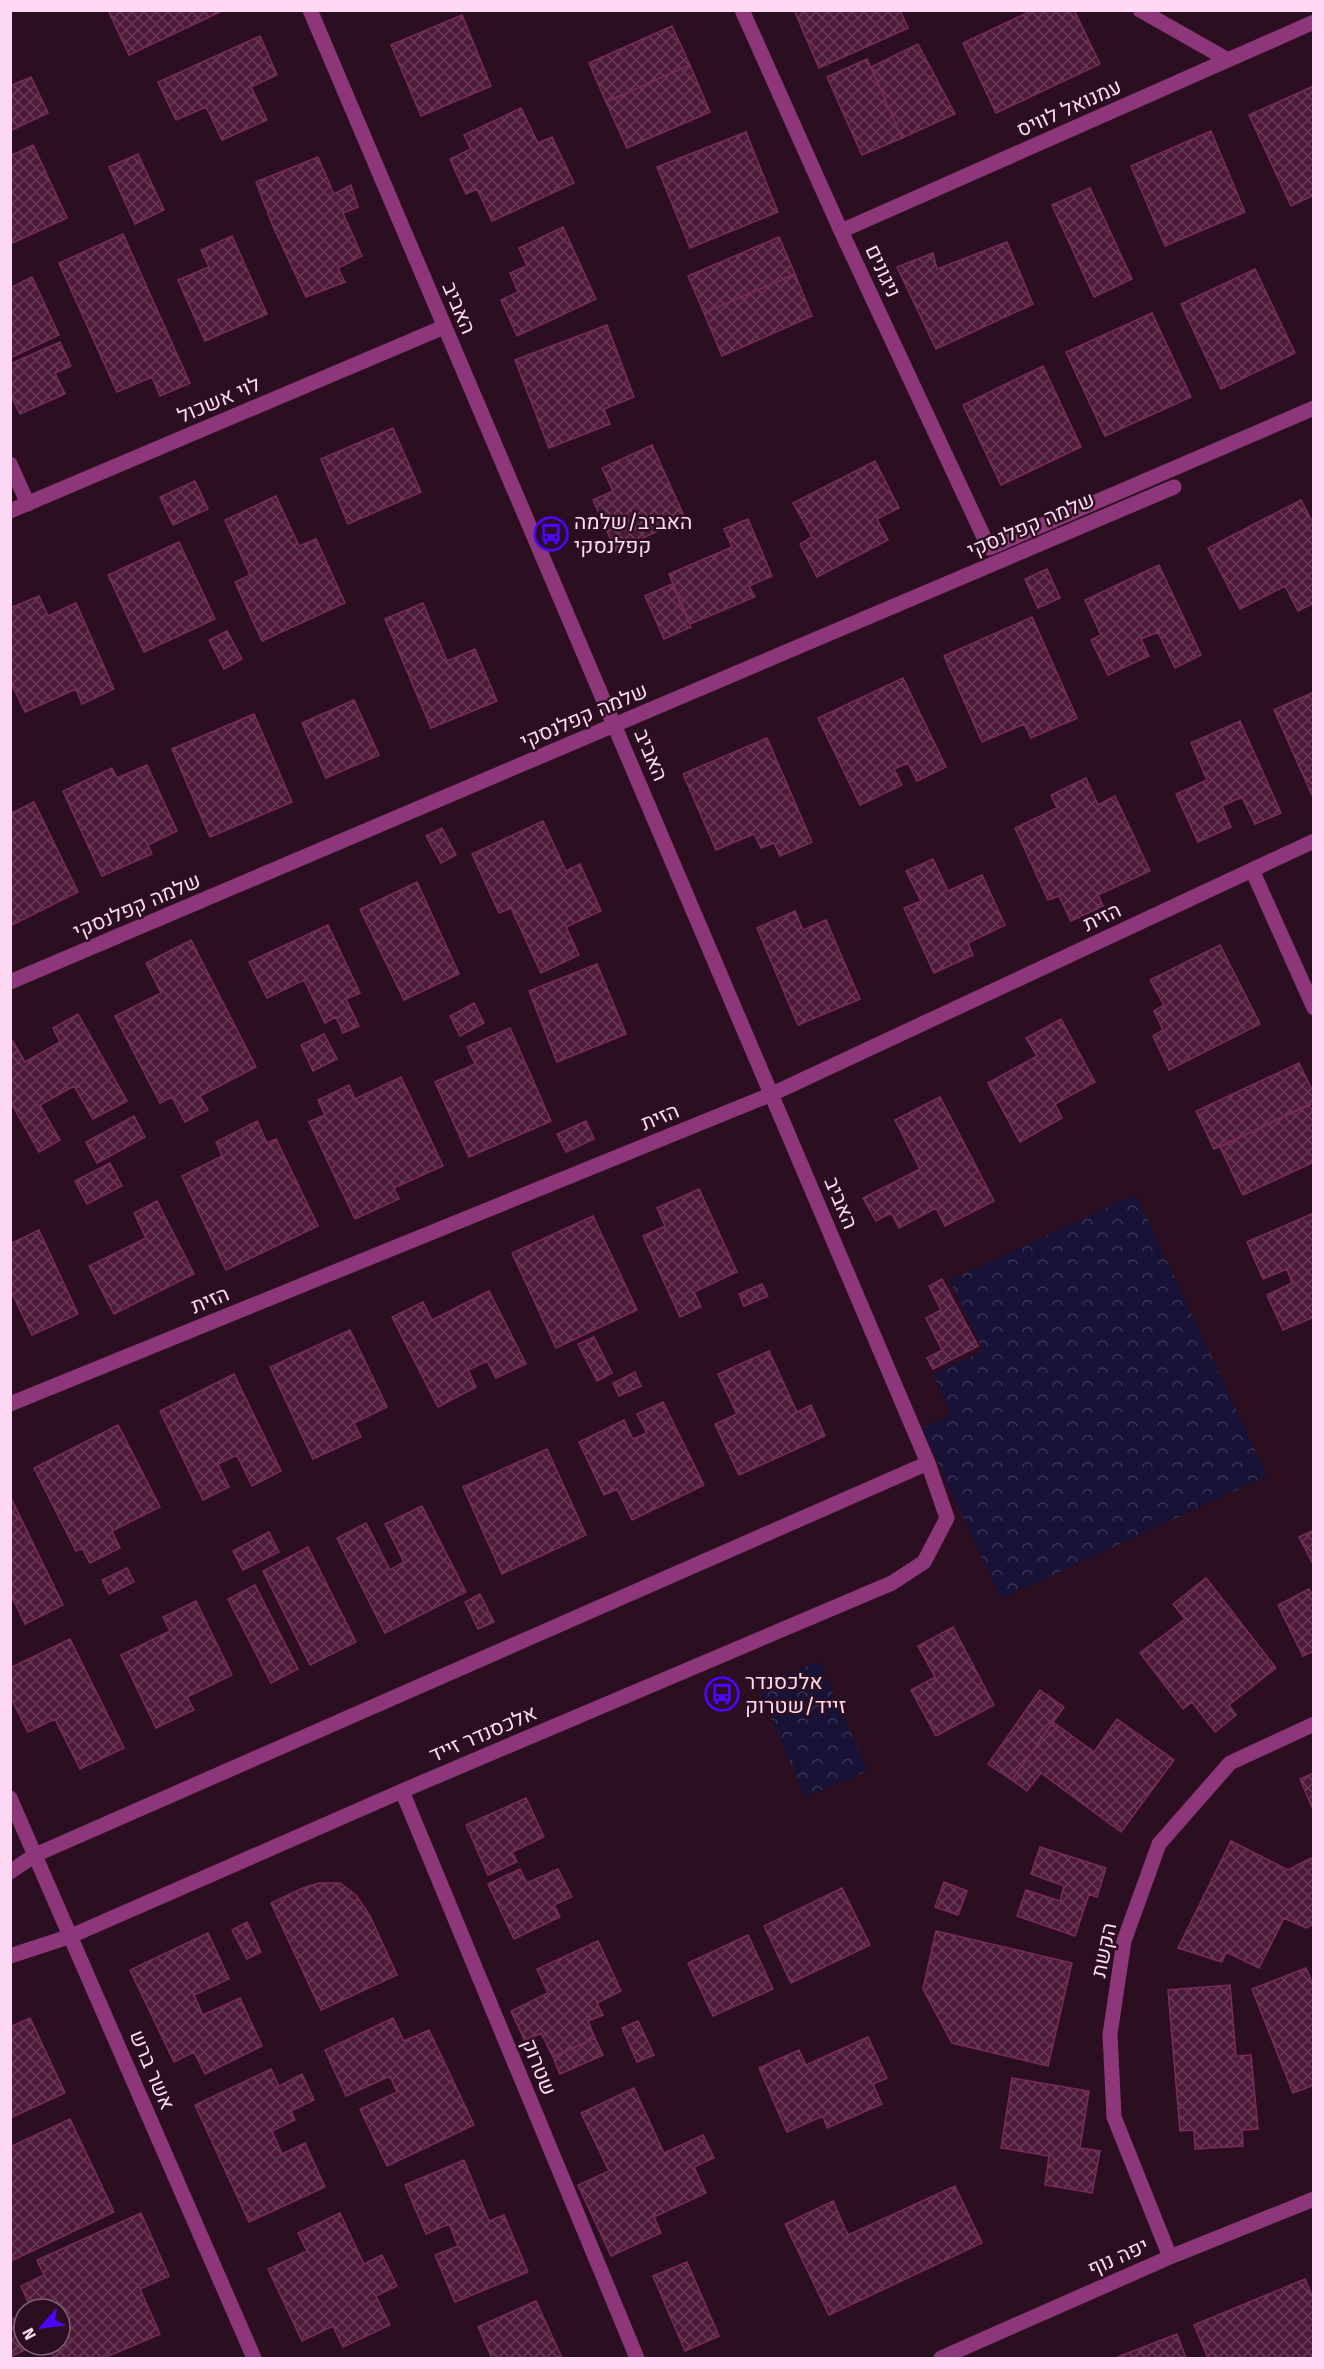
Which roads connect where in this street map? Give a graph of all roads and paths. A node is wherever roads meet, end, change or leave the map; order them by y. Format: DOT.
graph roads {
  1 [pos="310,10"];
  2 [pos="742,10"];
  3 [pos="1140,10"];
  4 [pos="1314,22"];
  5 [pos="1228,60"];
  6 [pos="841,231"];
  7 [pos="444,327"];
  8 [pos="1314,408"];
  9 [pos="10,464"];
  10 [pos="1174,487"];
  11 [pos="28,504"];
  12 [pos="10,511"];
  13 [pos="989,548"];
  14 [pos="615,726"];
  15 [pos="1314,842"];
  16 [pos="1252,870"];
  17 [pos="10,982"];
  18 [pos="1314,1008"];
  19 [pos="772,1094"];
  20 [pos="10,1404"];
  21 [pos="928,1462"];
  22 [pos="947,1518"];
  23 [pos="1314,1724"];
  24 [pos="402,1791"];
  25 [pos="10,1798"];
  26 [pos="35,1855"];
  27 [pos="10,1872"];
  28 [pos="71,1935"];
  29 [pos="10,1956"];
  30 [pos="1314,2199"];
  31 [pos="1170,2257"];
  32 [pos="254,2358"];
  33 [pos="637,2358"];
  34 [pos="941,2358"];
  1 -- 7 [label="street, האביב"];
  2 -- 6 [label="street, ניגונים"];
  3 -- 5 [label="street"];
  4 -- 5 [label="street, עמנואל לוויס"];
  5 -- 6 [label="street, עמנואל לוויס"];
  6 -- 13 [label="street, ניגונים"];
  7 -- 11 [label="street, לוי אשכול"];
  7 -- 14 [label="street, האביב"];
  8 -- 13 [label="street, שלמה קפלנסקי"];
  9 -- 11 [label="street"];
  10 -- 14 [label="street, שלמה קפלנסקי"];
  11 -- 12 [label="street, לוי אשכול"];
  14 -- 17 [label="street, שלמה קפלנסקי"];
  14 -- 19 [label="street, האביב"];
  15 -- 16 [label="street, הזית"];
  16 -- 18 [label="street"];
  16 -- 19 [label="street, הזית"];
  19 -- 20 [label="street, הזית"];
  19 -- 21 [label="street, האביב"];
  21 -- 22 [label="street, האביב"];
  21 -- 26 [label="street"];
  22 -- 24 [label="street, אלכסנדר זייד"];
  23 -- 31 [label="street, הקשת"];
  24 -- 28 [label="street, אלכסנדר זייד"];
  24 -- 33 [label="street, שטרוק"];
  25 -- 26 [label="street, אשר ברש"];
  26 -- 27 [label="street"];
  26 -- 28 [label="street, אשר ברש"];
  28 -- 29 [label="street, אלכסנדר זייד"];
  28 -- 32 [label="street, אשר ברש"];
  30 -- 31 [label="street, יפה נוף"];
  31 -- 34 [label="street, יפה נוף"];
}
